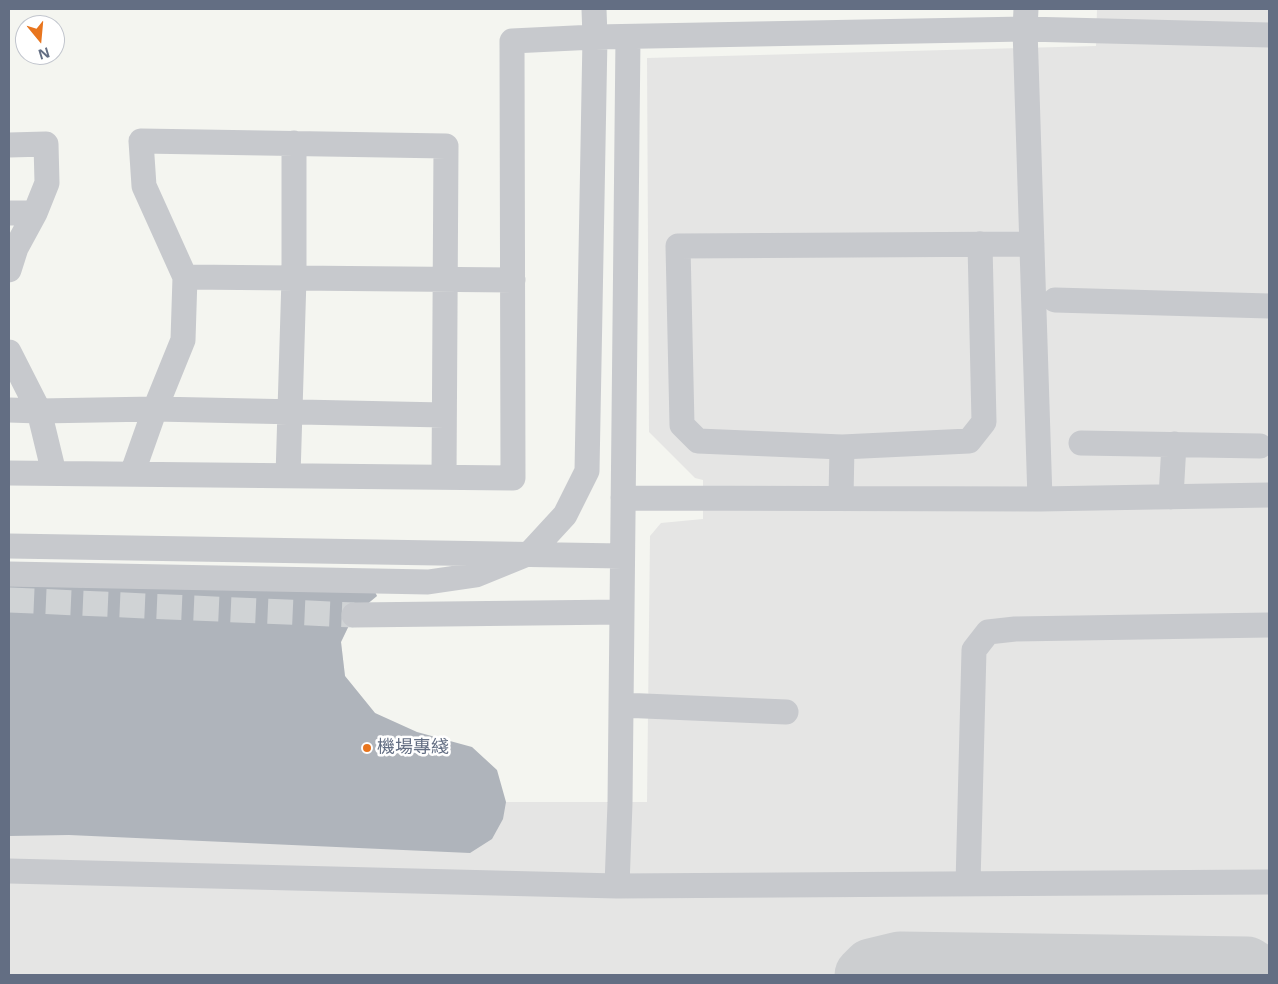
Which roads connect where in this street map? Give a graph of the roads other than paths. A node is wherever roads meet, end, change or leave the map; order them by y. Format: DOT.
graph roads {
  1 [pos="594,9"];
  2 [pos="1026,19"];
  3 [pos="1269,35"];
  4 [pos="595,37"];
  5 [pos="628,37"];
  6 [pos="294,143"];
  7 [pos="9,145"];
  8 [pos="9,213"];
  9 [pos="35,213"];
  10 [pos="980,244"];
  11 [pos="1032,244"];
  12 [pos="9,270"];
  13 [pos="184,277"];
  14 [pos="294,278"];
  15 [pos="445,279"];
  16 [pos="513,280"];
  17 [pos="1055,300"];
  18 [pos="1269,306"];
  19 [pos="9,352"];
  20 [pos="155,409"];
  21 [pos="9,410"];
  22 [pos="39,411"];
  23 [pos="290,412"];
  24 [pos="444,415"];
  25 [pos="1081,443"];
  26 [pos="1174,444"];
  27 [pos="1260,446"];
  28 [pos="842,447"];
  29 [pos="9,473"];
  30 [pos="54,473"];
  31 [pos="132,474"];
  32 [pos="288,476"];
  33 [pos="444,477"];
  34 [pos="1269,495"];
  35 [pos="1171,497"];
  36 [pos="623,498"];
  37 [pos="841,498"];
  38 [pos="1040,499"];
  39 [pos="9,546"];
  40 [pos="622,556"];
  41 [pos="9,574"];
  42 [pos="622,612"];
  43 [pos="354,615"];
  44 [pos="1269,625"];
  45 [pos="621,705"];
  46 [pos="786,712"];
  47 [pos="9,870"];
  48 [pos="1269,882"];
  49 [pos="968,884"];
  50 [pos="617,886"];
  1 -- 4 [label="street"];
  2 -- 3 [label="street"];
  2 -- 5 [label="street"];
  2 -- 11 [label="street"];
  4 -- 5 [label="street"];
  4 -- 16 [label="street"];
  4 -- 41 [label="street"];
  5 -- 36 [label="street"];
  6 -- 13 [label="street"];
  6 -- 14 [label="street"];
  6 -- 15 [label="street"];
  7 -- 9 [label="street"];
  8 -- 9 [label="street"];
  9 -- 12 [label="street"];
  10 -- 11 [label="street"];
  10 -- 28 [label="street"];
  10 -- 28 [label="street"];
  11 -- 38 [label="street"];
  13 -- 14 [label="street"];
  13 -- 20 [label="street"];
  14 -- 15 [label="street"];
  14 -- 23 [label="street"];
  15 -- 16 [label="street"];
  15 -- 24 [label="street"];
  16 -- 33 [label="street"];
  17 -- 18 [label="street"];
  19 -- 22 [label="street"];
  20 -- 22 [label="street"];
  20 -- 23 [label="street"];
  20 -- 31 [label="street"];
  21 -- 22 [label="street"];
  22 -- 30 [label="street"];
  23 -- 24 [label="street"];
  23 -- 32 [label="street"];
  24 -- 33 [label="street"];
  25 -- 26 [label="street"];
  26 -- 27 [label="street"];
  26 -- 35 [label="street"];
  28 -- 37 [label="street"];
  29 -- 30 [label="street"];
  30 -- 31 [label="street"];
  31 -- 32 [label="street"];
  32 -- 33 [label="street"];
  34 -- 35 [label="street"];
  35 -- 38 [label="street"];
  36 -- 37 [label="street"];
  36 -- 40 [label="street"];
  37 -- 38 [label="street"];
  39 -- 40 [label="street"];
  40 -- 42 [label="street"];
  42 -- 43 [label="street"];
  42 -- 45 [label="street"];
  44 -- 49 [label="street"];
  45 -- 46 [label="street"];
  45 -- 50 [label="street"];
  47 -- 50 [label="street"];
  48 -- 49 [label="street"];
  49 -- 50 [label="street"];
}
